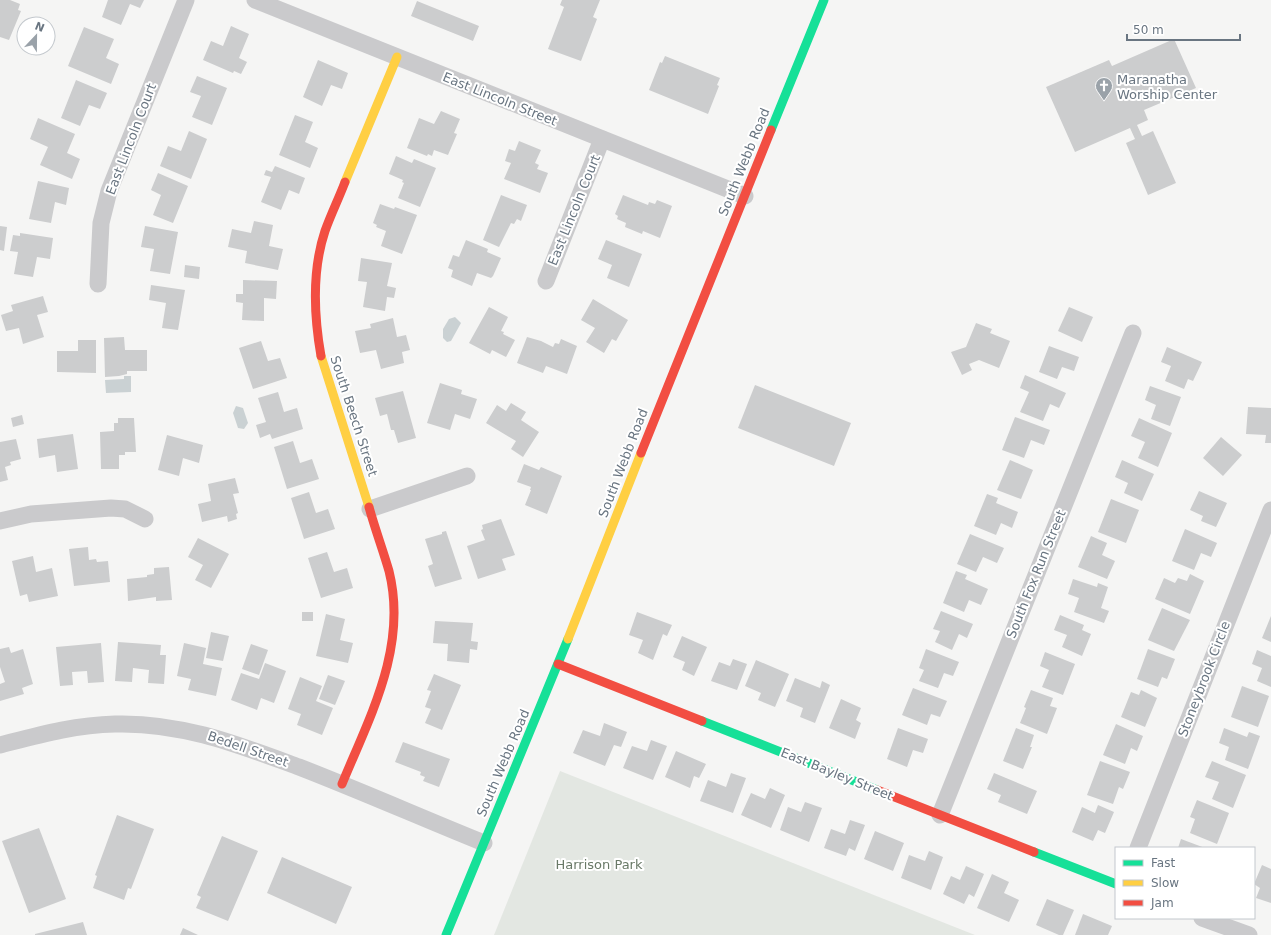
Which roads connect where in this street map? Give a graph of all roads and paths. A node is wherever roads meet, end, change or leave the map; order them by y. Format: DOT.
graph roads {
  1 [pos="186,0"];
  2 [pos="255,0"];
  3 [pos="824,0"];
  4 [pos="397,57"];
  5 [pos="602,139"];
  6 [pos="745,196"];
  7 [pos="546,281"];
  8 [pos="98,284"];
  9 [pos="1132,333"];
  10 [pos="467,476"];
  11 [pos="370,508"];
  12 [pos="1271,510"];
  13 [pos="145,519"];
  14 [pos="0,521"];
  15 [pos="558,664"];
  16 [pos="0,745"];
  17 [pos="342,784"];
  18 [pos="940,815"];
  19 [pos="484,843"];
  20 [pos="1138,847"];
  21 [pos="1115,884"];
  22 [pos="1205,919"];
  23 [pos="446,935"];
  24 [pos="1249,935"];
  1 -- 8 [label="street, East Lincoln Court"];
  2 -- 4 [label="street, East Lincoln Street"];
  3 -- 6 [label="street, South Webb Road"];
  4 -- 5 [label="street, East Lincoln Street"];
  4 -- 11 [label="street, South Beech Street"];
  5 -- 6 [label="street, East Lincoln Street"];
  5 -- 7 [label="street, East Lincoln Court"];
  6 -- 15 [label="street, South Webb Road"];
  9 -- 18 [label="street, South Fox Run Street"];
  10 -- 11 [label="street"];
  11 -- 17 [label="street, South Beech Street"];
  12 -- 20 [label="street, Stoneybrook Circle"];
  13 -- 14 [label="street"];
  15 -- 18 [label="street, East Bayley Street"];
  15 -- 19 [label="street, South Webb Road"];
  16 -- 17 [label="street, Bedell Street"];
  17 -- 19 [label="street, Bedell Street"];
  18 -- 21 [label="street, East Bayley Street"];
  19 -- 23 [label="street, South Webb Road"];
  22 -- 24 [label="street"];
}
